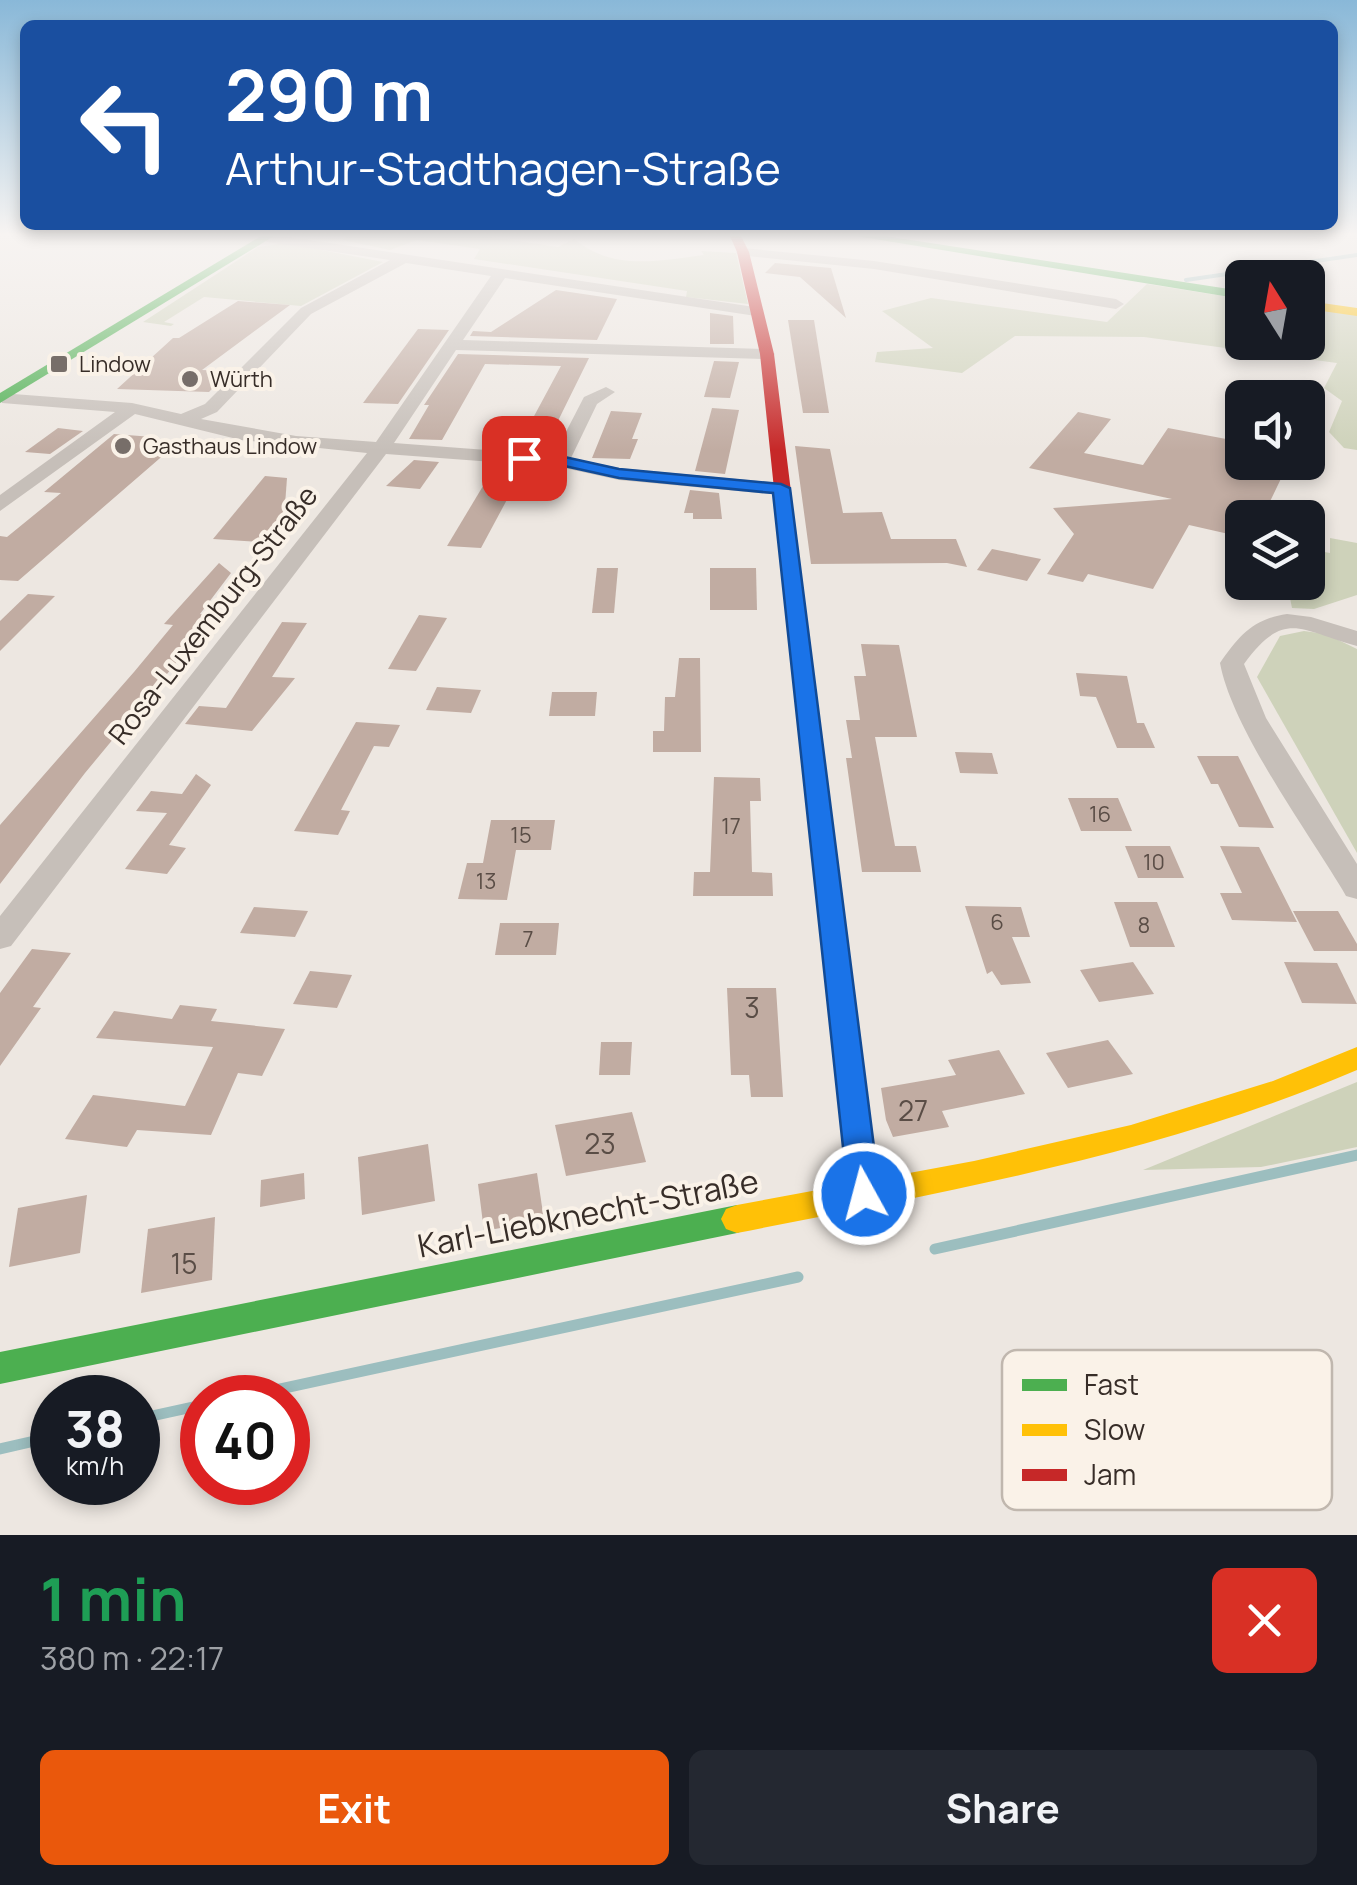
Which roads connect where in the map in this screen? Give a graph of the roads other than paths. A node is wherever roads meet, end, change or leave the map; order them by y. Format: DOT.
graph roads {
  1 [pos="152,308"];
  2 [pos="312,308"];
  3 [pos="477,308"];
  4 [pos="733,308"];
  5 [pos="755,308"];
  6 [pos="1326,308"];
  7 [pos="756,311"];
  8 [pos="1357,312"];
  9 [pos="451,346"];
  10 [pos="767,354"];
  11 [pos="606,392"];
  12 [pos="1,399"];
  13 [pos="132,408"];
  14 [pos="185,420"];
  15 [pos="382,448"];
  16 [pos="560,460"];
  17 [pos="781,488"];
  18 [pos="0,505"];
  19 [pos="1357,639"];
  20 [pos="1357,889"];
  21 [pos="0,938"];
  22 [pos="1357,1058"];
  23 [pos="864,1194"];
  24 [pos="0,1368"];
  1 -- 12 [label="street"];
  2 -- 14 [label="street"];
  3 -- 9 [label="street, Rosa-Luxemburg-Straße"];
  4 -- 7 [label="street"];
  5 -- 7 [label="street"];
  6 -- 8 [label="street"];
  7 -- 10 [label="street"];
  9 -- 10 [label="street"];
  9 -- 15 [label="street, Rosa-Luxemburg-Straße"];
  10 -- 17 [label="street"];
  11 -- 16 [label="street"];
  12 -- 13 [label="street"];
  13 -- 14 [label="street"];
  13 -- 18 [label="street"];
  14 -- 15 [label="street"];
  15 -- 16 [label="street"];
  15 -- 21 [label="street, Rosa-Luxemburg-Straße"];
  16 -- 17 [label="street"];
  17 -- 23 [label="street"];
  19 -- 20 [label="street"];
  22 -- 23 [label="street, Karl-Liebknecht-Straße"];
  23 -- 24 [label="street, Karl-Liebknecht-Straße"];
}
